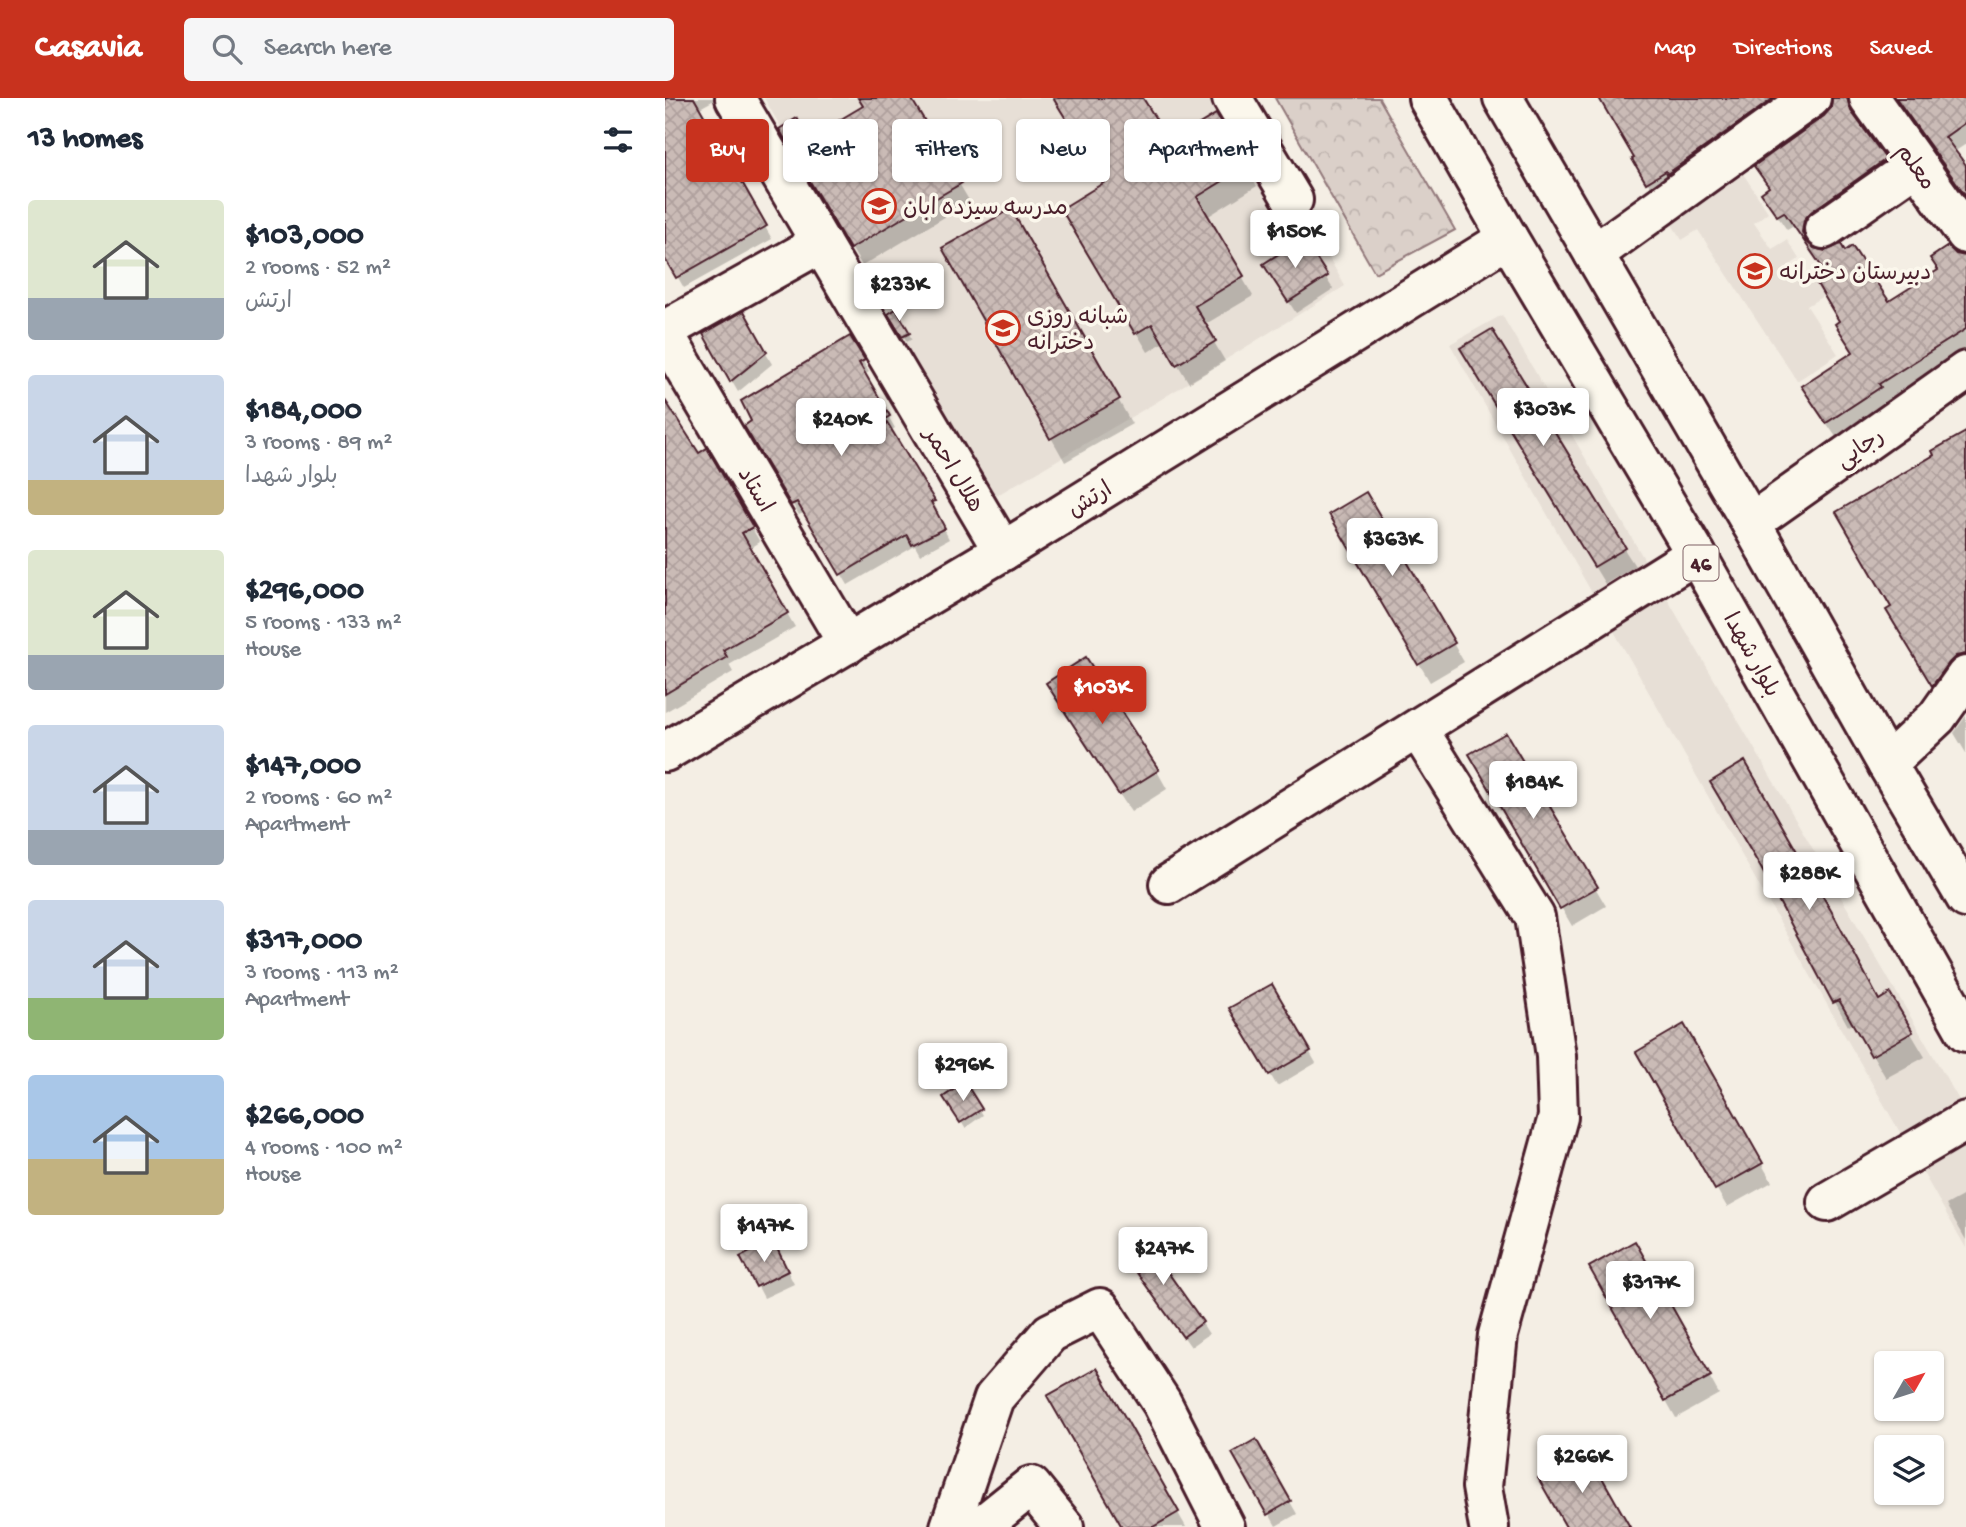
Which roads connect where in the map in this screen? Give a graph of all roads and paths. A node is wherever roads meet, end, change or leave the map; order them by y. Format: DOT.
graph roads {
  1 [pos="735,98"];
  2 [pos="1232,98"];
  3 [pos="1428,98"];
  4 [pos="1503,98"];
  5 [pos="1811,98"];
  6 [pos="1869,98"];
  7 [pos="1916,165"];
  8 [pos="1293,200"];
  9 [pos="1824,229"];
  10 [pos="1966,234"];
  11 [pos="1508,237"];
  12 [pos="821,243"];
  13 [pos="1594,254"];
  14 [pos="665,330"];
  15 [pos="665,335"];
  16 [pos="1966,371"];
  17 [pos="1751,523"];
  18 [pos="1003,551"];
  19 [pos="1696,554"];
  20 [pos="848,643"];
  21 [pos="1966,676"];
  22 [pos="1417,729"];
  23 [pos="665,752"];
  24 [pos="1887,764"];
  25 [pos="1169,884"];
  26 [pos="1966,898"];
  27 [pos="1966,1032"];
  28 [pos="1966,1121"];
  29 [pos="1827,1202"];
  30 [pos="950,1527"];
  31 [pos="980,1527"];
  32 [pos="1064,1527"];
  33 [pos="1225,1527"];
  34 [pos="1489,1527"];
  1 -- 12 [label="street, هلال احمر"];
  2 -- 8 [label="street"];
  3 -- 11 [label="street, بلوار شهدا / 46"];
  4 -- 13 [label="street"];
  5 -- 13 [label="street"];
  6 -- 7 [label="street, معلم"];
  7 -- 9 [label="street"];
  7 -- 10 [label="street, معلم"];
  11 -- 18 [label="street, ارتش"];
  11 -- 19 [label="street, بلوار شهدا / 46"];
  12 -- 14 [label="street"];
  12 -- 18 [label="street, هلال احمر"];
  13 -- 17 [label="street"];
  15 -- 20 [label="street, استاد"];
  16 -- 17 [label="street, رجایی"];
  17 -- 24 [label="street"];
  18 -- 20 [label="street, ارتش"];
  19 -- 22 [label="street"];
  19 -- 27 [label="street, بلوار شهدا / 46"];
  20 -- 23 [label="street, ارتش"];
  21 -- 24 [label="street"];
  22 -- 25 [label="street"];
  22 -- 34 [label="street"];
  24 -- 26 [label="street"];
  28 -- 29 [label="street"];
  30 -- 33 [label="street"];
  31 -- 32 [label="street"];
}
